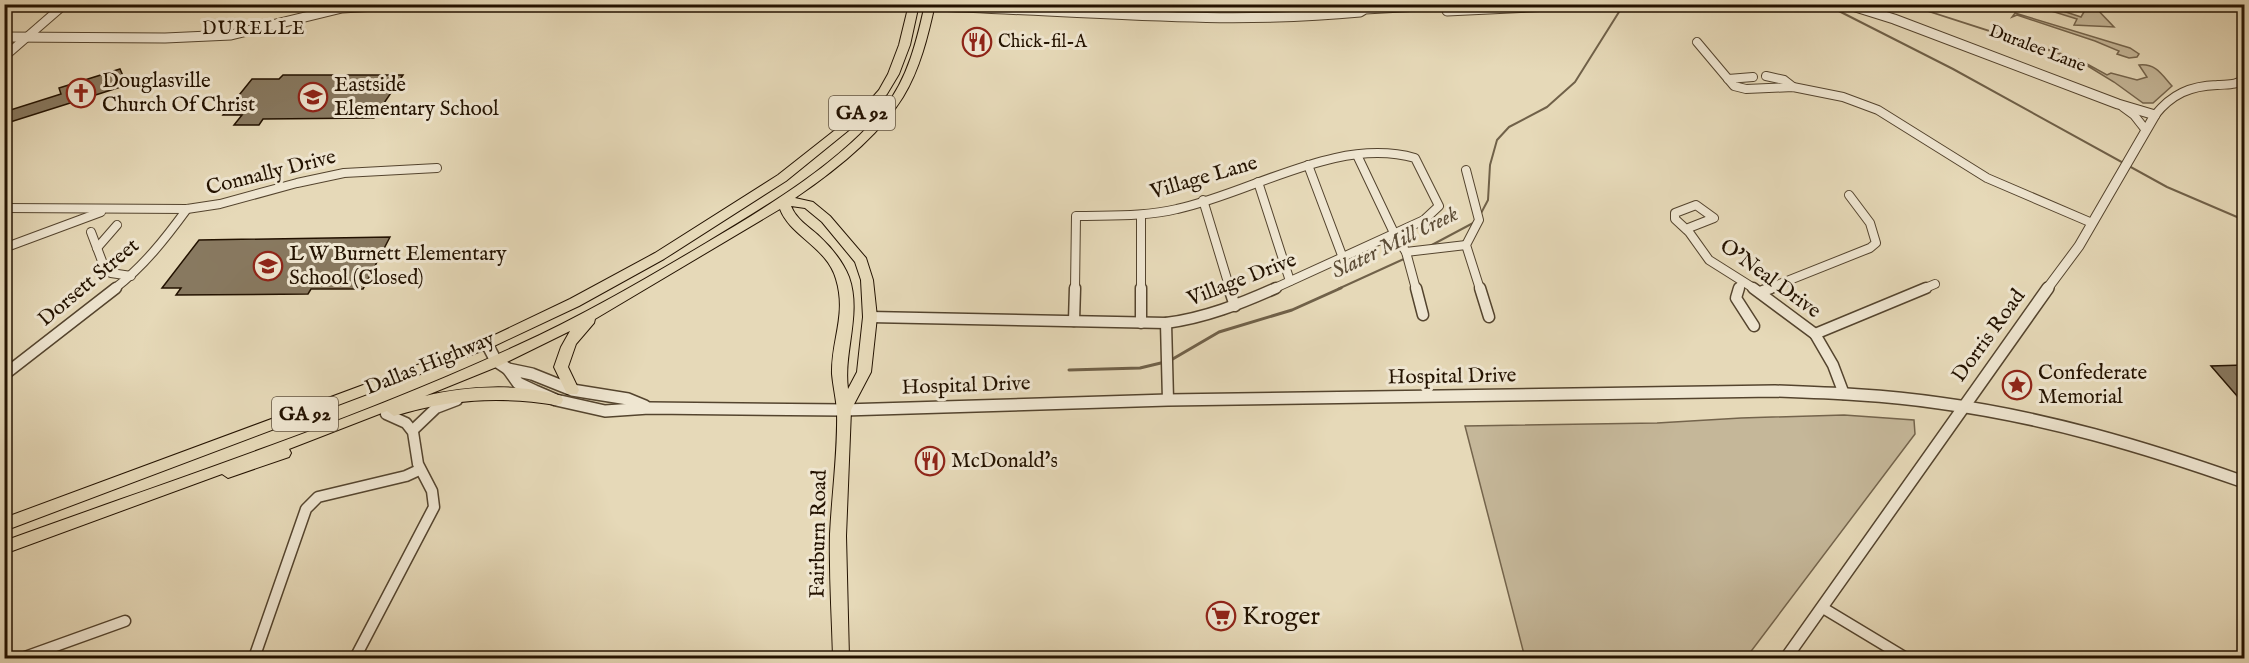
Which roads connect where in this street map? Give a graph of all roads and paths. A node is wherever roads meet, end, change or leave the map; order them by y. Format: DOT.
graph roads {
  1 [pos="65,4"];
  2 [pos="409,4"];
  3 [pos="517,4"];
  4 [pos="1457,4"];
  5 [pos="1591,4"];
  6 [pos="1846,4"];
  7 [pos="1868,4"];
  8 [pos="913,5"];
  9 [pos="929,5"];
  10 [pos="1360,12"];
  11 [pos="4,37"];
  12 [pos="27,37"];
  13 [pos="1697,42"];
  14 [pos="4,57"];
  15 [pos="2242,63"];
  16 [pos="1766,76"];
  17 [pos="1754,77"];
  18 [pos="1728,79"];
  19 [pos="2244,79"];
  20 [pos="1793,87"];
  21 [pos="2118,104"];
  22 [pos="2155,115"];
  23 [pos="2145,129"];
  24 [pos="1408,154"];
  25 [pos="1358,155"];
  26 [pos="1308,165"];
  27 [pos="437,168"];
  28 [pos="1466,170"];
  29 [pos="1257,182"];
  30 [pos="765,189"];
  31 [pos="1849,195"];
  32 [pos="1203,200"];
  33 [pos="783,201"];
  34 [pos="4,208"];
  35 [pos="187,209"];
  36 [pos="108,210"];
  37 [pos="1141,215"];
  38 [pos="2092,223"];
  39 [pos="117,225"];
  40 [pos="1686,229"];
  41 [pos="91,232"];
  42 [pos="1395,235"];
  43 [pos="1466,245"];
  44 [pos="4,248"];
  45 [pos="97,248"];
  46 [pos="1406,252"];
  47 [pos="1343,258"];
  48 [pos="131,276"];
  49 [pos="1290,281"];
  50 [pos="1743,282"];
  51 [pos="1935,285"];
  52 [pos="1760,292"];
  53 [pos="1235,306"];
  54 [pos="602,309"];
  55 [pos="1422,315"];
  56 [pos="870,317"];
  57 [pos="1489,317"];
  58 [pos="1074,321"];
  59 [pos="1141,323"];
  60 [pos="1166,323"];
  61 [pos="1754,326"];
  62 [pos="1815,334"];
  63 [pos="487,344"];
  64 [pos="502,365"];
  65 [pos="4,375"];
  66 [pos="572,390"];
  67 [pos="1844,394"];
  68 [pos="467,395"];
  69 [pos="556,399"];
  70 [pos="1168,400"];
  71 [pos="1963,406"];
  72 [pos="649,408"];
  73 [pos="844,410"];
  74 [pos="386,414"];
  75 [pos="412,430"];
  76 [pos="419,470"];
  77 [pos="2244,482"];
  78 [pos="162,489"];
  79 [pos="4,525"];
  80 [pos="4,548"];
  81 [pos="1823,608"];
  82 [pos="125,621"];
  83 [pos="36,656"];
  84 [pos="22,658"];
  85 [pos="254,658"];
  86 [pos="355,658"];
  87 [pos="841,658"];
  88 [pos="1786,658"];
  89 [pos="1906,658"];
  1 -- 12 [label="street"];
  2 -- 12 [label="street"];
  3 -- 8 [label="street"];
  4 -- 10 [label="street"];
  5 -- 10 [label="street"];
  6 -- 21 [label="street, Duralee Lane"];
  7 -- 22 [label="street, Duralee Lane"];
  8 -- 9 [label="street"];
  8 -- 30 [label="main road, GA 92"];
  9 -- 10 [label="street"];
  9 -- 33 [label="main road, GA 92"];
  11 -- 12 [label="street"];
  12 -- 14 [label="street"];
  13 -- 18 [label="street"];
  15 -- 19 [label="street, Dorris Road"];
  16 -- 20 [label="street"];
  17 -- 18 [label="street"];
  18 -- 20 [label="street"];
  19 -- 22 [label="street, Dorris Road"];
  20 -- 38 [label="street"];
  21 -- 22 [label="street, Duralee Lane"];
  21 -- 23 [label="street, Duralee Lane"];
  22 -- 23 [label="street, Dorris Road"];
  23 -- 38 [label="street, Dorris Road"];
  24 -- 25 [label="street, Village Lane"];
  24 -- 42 [label="street, Village Drive"];
  25 -- 26 [label="street, Village Lane"];
  25 -- 42 [label="street"];
  26 -- 29 [label="street, Village Lane"];
  26 -- 47 [label="street"];
  27 -- 35 [label="street, Connally Drive"];
  28 -- 43 [label="street"];
  29 -- 32 [label="street, Village Lane"];
  29 -- 49 [label="street"];
  30 -- 33 [label="main road, Fairburn Road"];
  30 -- 63 [label="main road, Dallas Highway / GA 92"];
  31 -- 52 [label="street"];
  32 -- 37 [label="street, Village Lane"];
  32 -- 53 [label="street"];
  33 -- 54 [label="main road, Dallas Highway / GA 92"];
  33 -- 56 [label="main road, Fairburn Road"];
  33 -- 73 [label="main road, Fairburn Road"];
  34 -- 36 [label="street, Connally Drive"];
  35 -- 36 [label="street, Connally Drive"];
  35 -- 48 [label="street, Dorsett Street"];
  36 -- 44 [label="street"];
  37 -- 58 [label="street, Village Lane"];
  37 -- 59 [label="street"];
  38 -- 71 [label="street, Dorris Road"];
  39 -- 45 [label="street"];
  40 -- 50 [label="street, O'Neal Drive"];
  41 -- 45 [label="street"];
  42 -- 46 [label="street"];
  42 -- 47 [label="street, Village Drive"];
  43 -- 46 [label="street"];
  43 -- 57 [label="street"];
  45 -- 48 [label="street"];
  46 -- 55 [label="street"];
  47 -- 49 [label="street, Village Drive"];
  48 -- 65 [label="street, Dorsett Street"];
  49 -- 53 [label="street, Village Drive"];
  50 -- 52 [label="street, O'Neal Drive"];
  50 -- 61 [label="street"];
  51 -- 62 [label="street"];
  52 -- 62 [label="street, O'Neal Drive"];
  53 -- 60 [label="street, Village Drive"];
  54 -- 64 [label="main road, Dallas Highway / GA 92"];
  54 -- 66 [label="main road"];
  56 -- 58 [label="street, Village Drive"];
  56 -- 73 [label="main road, Fairburn Road"];
  58 -- 59 [label="street, Village Drive"];
  59 -- 60 [label="street, Village Drive"];
  60 -- 70 [label="street"];
  62 -- 67 [label="street, O'Neal Drive"];
  63 -- 64 [label="street, Hospital Drive"];
  63 -- 79 [label="main road, Dallas Highway / GA 92"];
  64 -- 66 [label="street, Hospital Drive"];
  64 -- 69 [label="street, Hospital Drive"];
  64 -- 78 [label="main road, Dallas Highway / GA 92"];
  66 -- 72 [label="street, Hospital Drive"];
  67 -- 70 [label="street, Hospital Drive"];
  67 -- 71 [label="street, Hospital Drive"];
  68 -- 69 [label="main road"];
  68 -- 74 [label="main road"];
  68 -- 75 [label="street"];
  69 -- 72 [label="street, Hospital Drive"];
  70 -- 73 [label="street, Hospital Drive"];
  71 -- 77 [label="street, Hospital Drive"];
  71 -- 81 [label="street, Dorris Road"];
  72 -- 73 [label="street, Hospital Drive"];
  73 -- 87 [label="main road, Fairburn Road"];
  74 -- 75 [label="street"];
  74 -- 78 [label="main road"];
  75 -- 76 [label="street"];
  76 -- 85 [label="street"];
  76 -- 86 [label="street"];
  78 -- 80 [label="main road, Dallas Highway / GA 92"];
  81 -- 88 [label="street, Dorris Road"];
  81 -- 89 [label="street"];
  82 -- 83 [label="street"];
  83 -- 84 [label="street"];
}
